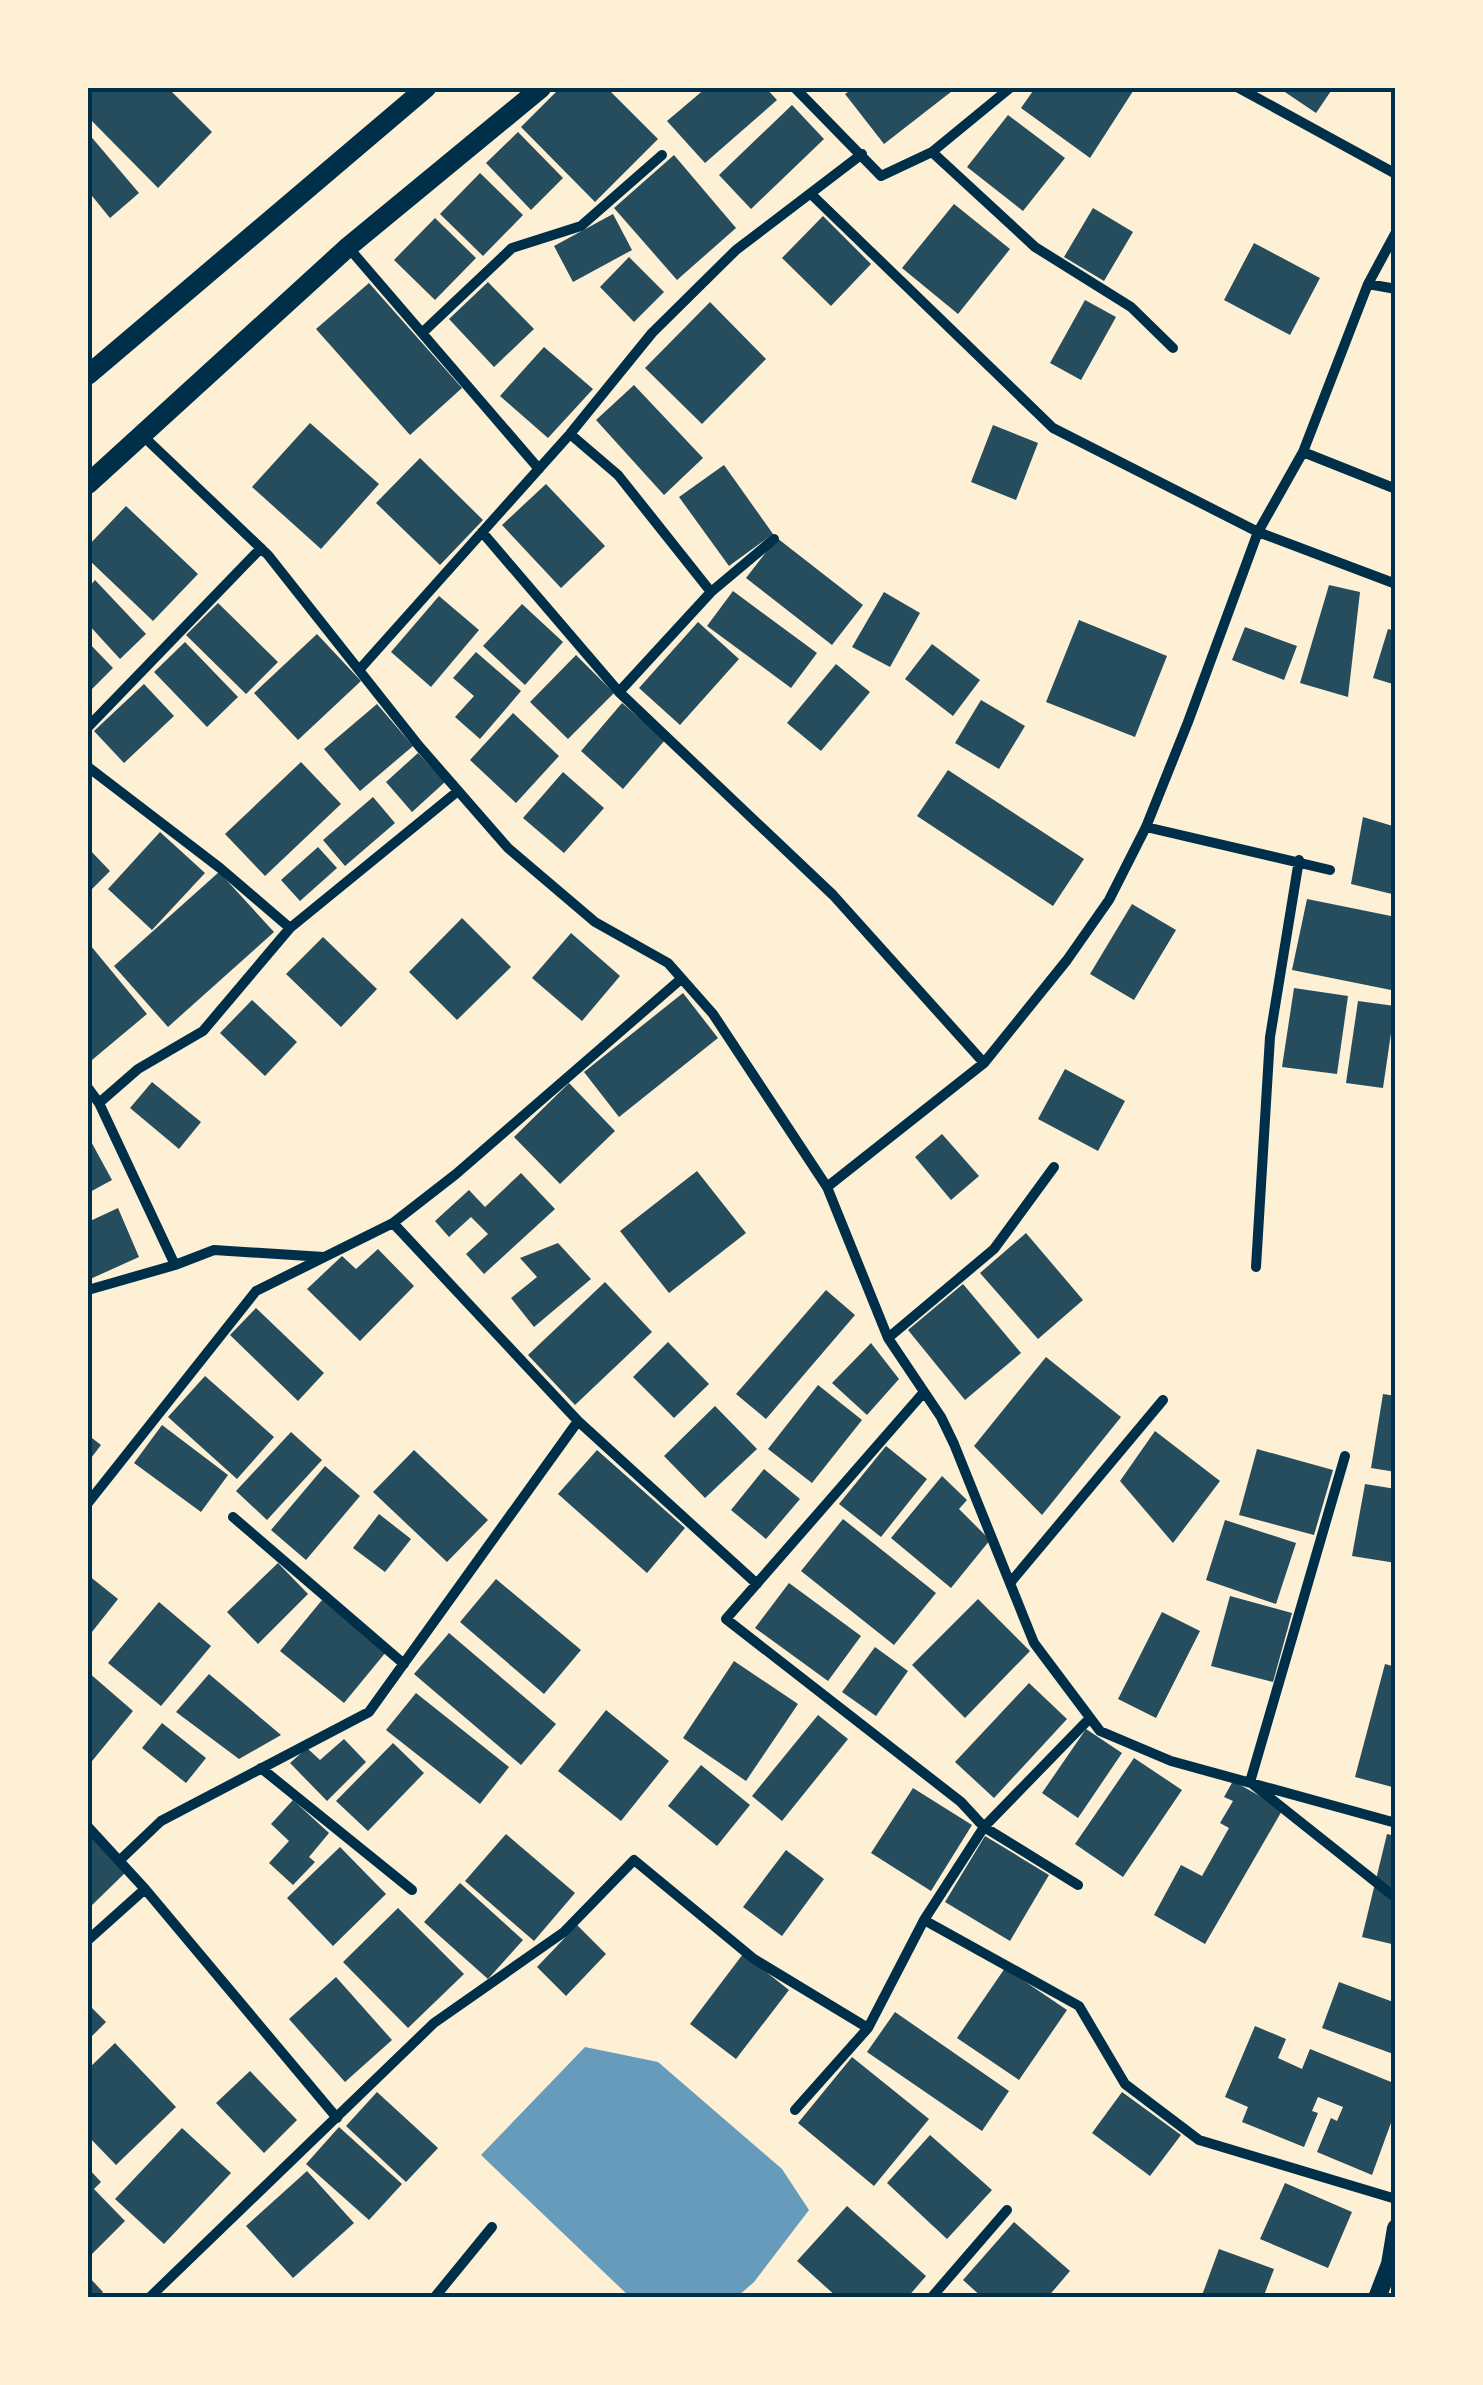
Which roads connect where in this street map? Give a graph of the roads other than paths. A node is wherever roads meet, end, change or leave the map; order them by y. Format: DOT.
graph roads {
  1 [pos="426,88"];
  2 [pos="542,88"];
  3 [pos="795,88"];
  4 [pos="1010,88"];
  5 [pos="1238,88"];
  6 [pos="932,152"];
  7 [pos="662,154"];
  8 [pos="862,154"];
  9 [pos="1396,174"];
  10 [pos="812,195"];
  11 [pos="1396,232"];
  12 [pos="348,247"];
  13 [pos="1368,284"];
  14 [pos="1396,289"];
  15 [pos="422,332"];
  16 [pos="1172,348"];
  17 [pos="88,375"];
  18 [pos="570,434"];
  19 [pos="142,435"];
  20 [pos="1303,452"];
  21 [pos="539,468"];
  22 [pos="88,484"];
  23 [pos="1396,489"];
  24 [pos="482,532"];
  25 [pos="1258,532"];
  26 [pos="774,539"];
  27 [pos="261,548"];
  28 [pos="1396,584"];
  29 [pos="711,592"];
  30 [pos="359,670"];
  31 [pos="619,692"];
  32 [pos="88,727"];
  33 [pos="88,767"];
  34 [pos="100,776"];
  35 [pos="88,788"];
  36 [pos="458,791"];
  37 [pos="1146,827"];
  38 [pos="1299,860"];
  39 [pos="1330,870"];
  40 [pos="290,928"];
  41 [pos="682,979"];
  42 [pos="984,1063"];
  43 [pos="88,1088"];
  44 [pos="99,1104"];
  45 [pos="1054,1167"];
  46 [pos="827,1187"];
  47 [pos="393,1223"];
  48 [pos="324,1257"];
  49 [pos="175,1266"];
  50 [pos="1256,1267"];
  51 [pos="88,1290"];
  52 [pos="888,1338"];
  53 [pos="924,1392"];
  54 [pos="1163,1400"];
  55 [pos="578,1421"];
  56 [pos="1345,1456"];
  57 [pos="88,1503"];
  58 [pos="234,1517"];
  59 [pos="1010,1583"];
  60 [pos="757,1584"];
  61 [pos="404,1664"];
  62 [pos="1090,1719"];
  63 [pos="262,1768"];
  64 [pos="1250,1782"];
  65 [pos="1396,1823"];
  66 [pos="88,1827"];
  67 [pos="984,1827"];
  68 [pos="120,1860"];
  69 [pos="1078,1885"];
  70 [pos="145,1889"];
  71 [pos="412,1890"];
  72 [pos="1396,1898"];
  73 [pos="924,1920"];
  74 [pos="88,1940"];
  75 [pos="868,2028"];
  76 [pos="795,2110"];
  77 [pos="338,2118"];
  78 [pos="1396,2199"];
  79 [pos="1007,2210"];
  80 [pos="492,2227"];
  81 [pos="1396,2228"];
  82 [pos="149,2298"];
  83 [pos="434,2298"];
  84 [pos="931,2298"];
  85 [pos="1377,2298"];
  1 -- 17 [label="main road"];
  2 -- 12 [label="main road"];
  3 -- 8 [label="street"];
  4 -- 6 [label="street"];
  5 -- 9 [label="street"];
  6 -- 8 [label="street"];
  6 -- 16 [label="street"];
  7 -- 15 [label="street"];
  8 -- 10 [label="street"];
  10 -- 18 [label="street"];
  10 -- 25 [label="street"];
  11 -- 13 [label="street"];
  12 -- 15 [label="street"];
  12 -- 19 [label="main road"];
  13 -- 14 [label="street"];
  13 -- 20 [label="street"];
  15 -- 21 [label="street"];
  18 -- 21 [label="street"];
  18 -- 29 [label="street"];
  19 -- 22 [label="main road"];
  19 -- 27 [label="street"];
  20 -- 23 [label="street"];
  20 -- 25 [label="street"];
  21 -- 24 [label="street"];
  24 -- 30 [label="street"];
  24 -- 31 [label="street"];
  25 -- 28 [label="street"];
  25 -- 37 [label="street"];
  26 -- 29 [label="street"];
  27 -- 30 [label="street"];
  27 -- 32 [label="street"];
  29 -- 31 [label="street"];
  30 -- 36 [label="street"];
  31 -- 42 [label="street"];
  33 -- 34 [label="street"];
  34 -- 35 [label="street"];
  34 -- 40 [label="street"];
  36 -- 40 [label="street"];
  36 -- 41 [label="street"];
  37 -- 38 [label="street"];
  37 -- 42 [label="street"];
  38 -- 39 [label="street"];
  38 -- 50 [label="street"];
  40 -- 44 [label="street"];
  41 -- 46 [label="street"];
  41 -- 47 [label="street"];
  42 -- 46 [label="street"];
  43 -- 44 [label="street"];
  44 -- 49 [label="street"];
  45 -- 52 [label="street"];
  46 -- 52 [label="street"];
  47 -- 48 [label="street"];
  47 -- 55 [label="street"];
  48 -- 49 [label="street"];
  48 -- 57 [label="street"];
  49 -- 51 [label="street"];
  52 -- 53 [label="street"];
  53 -- 59 [label="street"];
  53 -- 60 [label="street"];
  54 -- 59 [label="street"];
  55 -- 60 [label="street"];
  55 -- 61 [label="street"];
  56 -- 64 [label="street"];
  58 -- 61 [label="street"];
  59 -- 62 [label="street"];
  60 -- 67 [label="street"];
  61 -- 63 [label="street"];
  62 -- 64 [label="street"];
  62 -- 67 [label="street"];
  63 -- 68 [label="street"];
  63 -- 71 [label="street"];
  64 -- 65 [label="street"];
  64 -- 72 [label="street"];
  66 -- 68 [label="street"];
  67 -- 69 [label="street"];
  67 -- 73 [label="street"];
  68 -- 70 [label="street"];
  70 -- 74 [label="street"];
  70 -- 77 [label="street"];
  73 -- 75 [label="street"];
  73 -- 78 [label="street"];
  75 -- 76 [label="street"];
  75 -- 77 [label="street"];
  77 -- 82 [label="street"];
  79 -- 84 [label="street"];
  80 -- 83 [label="street"];
  81 -- 85 [label="street"];
}
